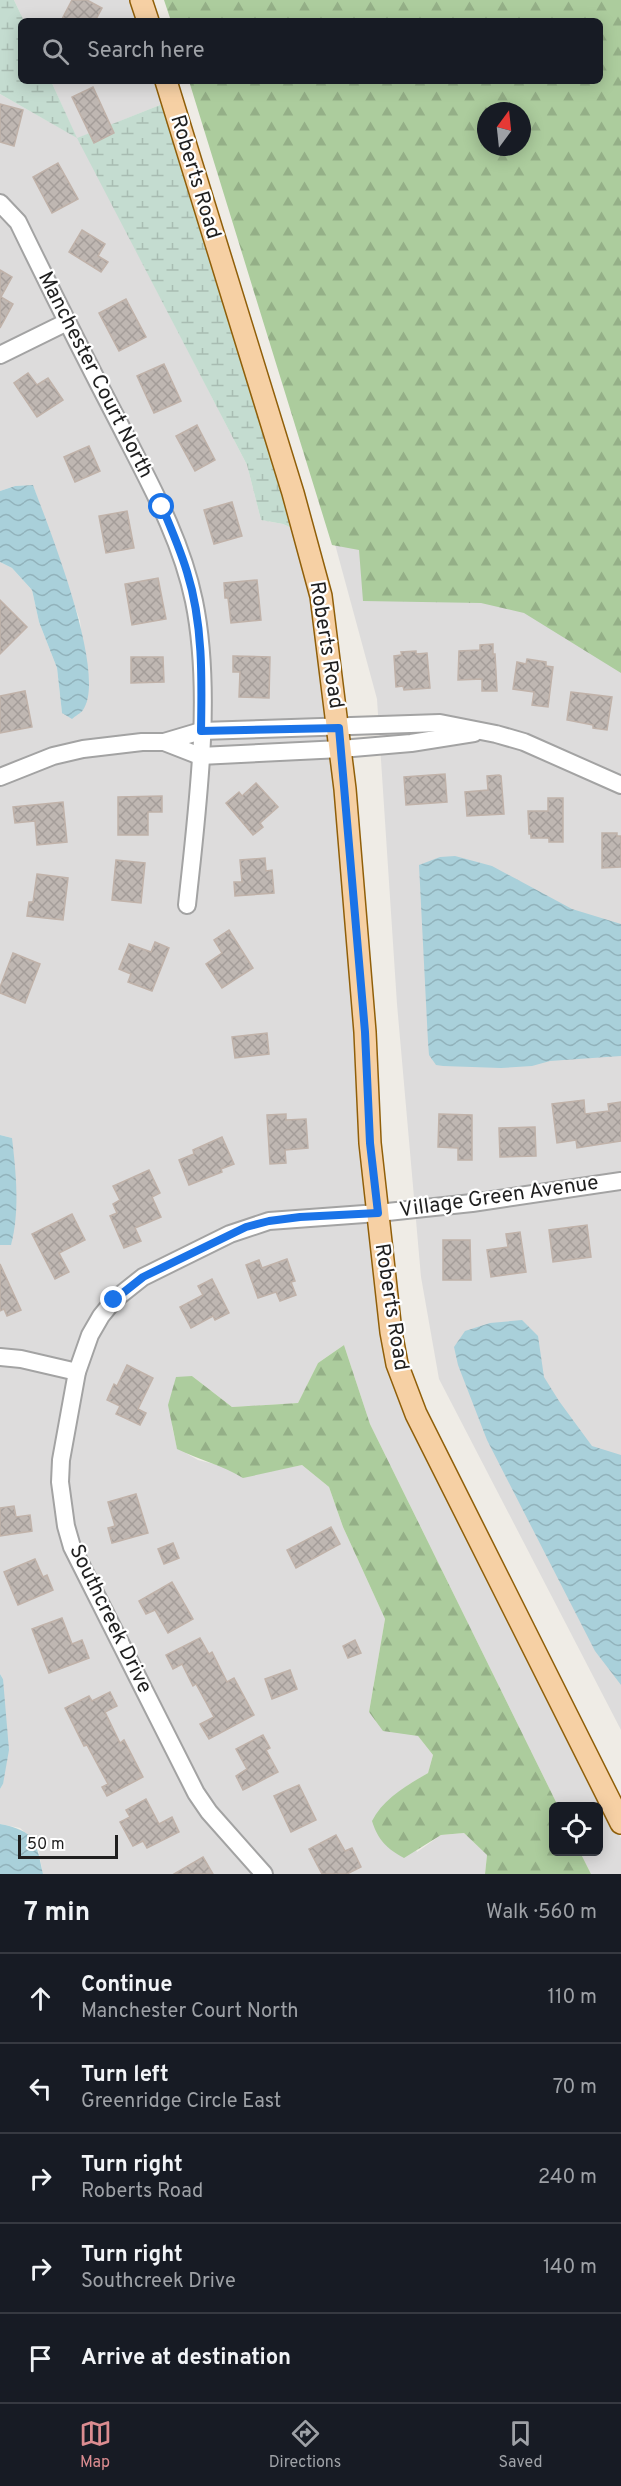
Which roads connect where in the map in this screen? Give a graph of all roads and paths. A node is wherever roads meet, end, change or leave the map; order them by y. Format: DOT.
graph roads {
  1 [pos="141,0"];
  2 [pos="147,18"];
  3 [pos="167,84"];
  4 [pos="0,202"];
  5 [pos="67,322"];
  6 [pos="0,355"];
  7 [pos="201,731"];
  8 [pos="340,739"];
  9 [pos="164,742"];
  10 [pos="200,756"];
  11 [pos="0,777"];
  12 [pos="621,785"];
  13 [pos="187,905"];
  14 [pos="621,1180"];
  15 [pos="378,1213"];
  16 [pos="0,1357"];
  17 [pos="77,1372"];
  18 [pos="621,1823"];
  19 [pos="264,1874"];
  1 -- 2 [label="main road"];
  3 -- 8 [label="main road, Roberts Road"];
  4 -- 5 [label="street, Manchester Court North"];
  5 -- 6 [label="street"];
  5 -- 7 [label="street, Manchester Court North"];
  7 -- 8 [label="street"];
  7 -- 9 [label="street"];
  7 -- 10 [label="street, Manchester Court North"];
  8 -- 10 [label="street"];
  8 -- 12 [label="street"];
  8 -- 15 [label="main road, Roberts Road"];
  9 -- 10 [label="street"];
  9 -- 11 [label="street"];
  10 -- 13 [label="street, Manchester Court North"];
  14 -- 15 [label="street, Village Green Avenue"];
  15 -- 17 [label="street, Southcreek Drive"];
  15 -- 18 [label="main road, Roberts Road"];
  16 -- 17 [label="street"];
  17 -- 19 [label="street, Southcreek Drive"];
}
